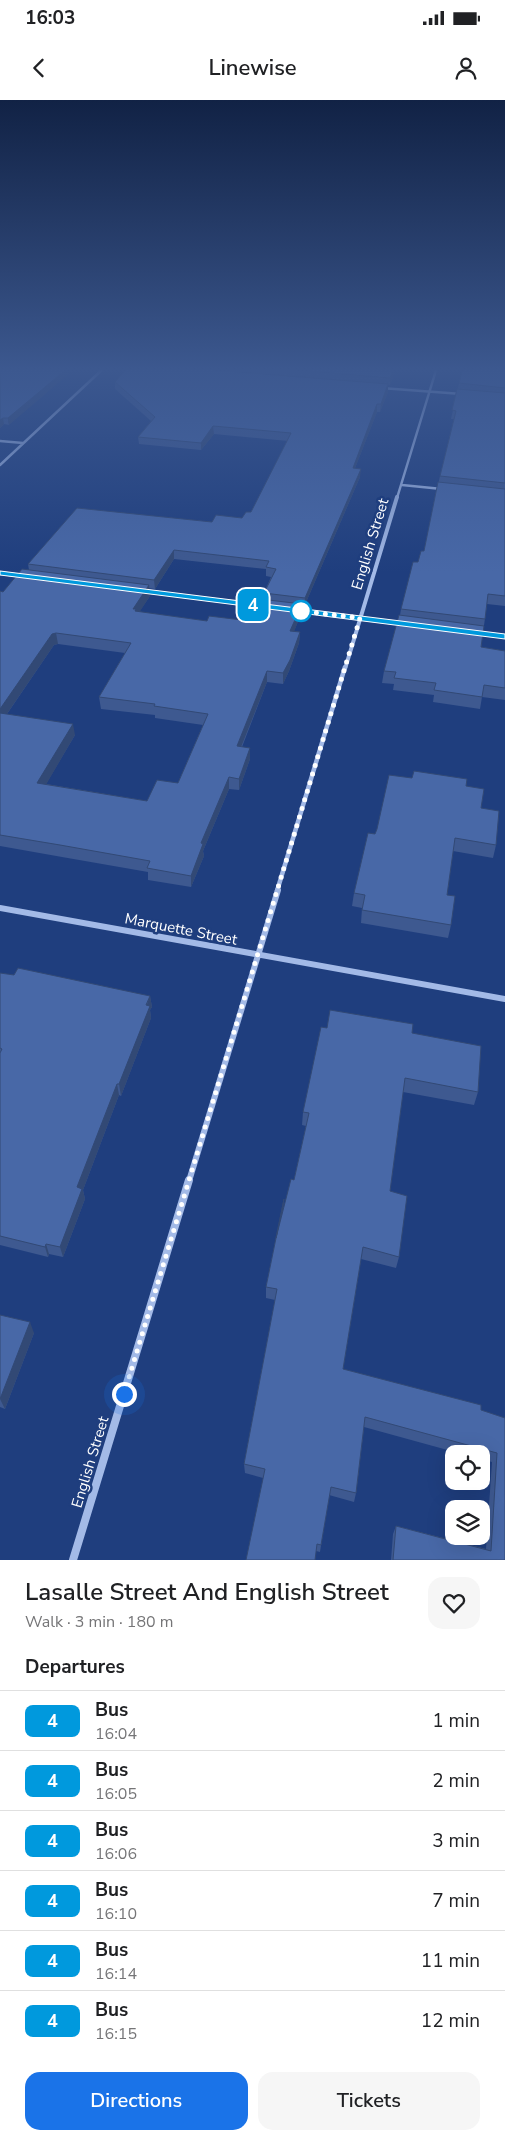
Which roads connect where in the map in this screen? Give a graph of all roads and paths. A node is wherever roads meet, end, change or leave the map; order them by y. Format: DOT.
graph roads {
  1 [pos="31,435"];
  2 [pos="417,435"];
  3 [pos="0,441"];
  4 [pos="23,443"];
  5 [pos="0,465"];
  6 [pos="402,485"];
  7 [pos="443,489"];
  8 [pos="0,574"];
  9 [pos="29,577"];
  10 [pos="136,590"];
  11 [pos="272,608"];
  12 [pos="292,610"];
  13 [pos="360,618"];
  14 [pos="410,625"];
  15 [pos="476,633"];
  16 [pos="505,636"];
  17 [pos="0,908"];
  18 [pos="258,956"];
  19 [pos="505,999"];
  20 [pos="73,1560"];
  1 -- 4 [label="street"];
  2 -- 6 [label="street, English Street"];
  3 -- 4 [label="street"];
  4 -- 5 [label="street"];
  6 -- 7 [label="street"];
  6 -- 13 [label="street, English Street"];
  8 -- 9 [label="street"];
  10 -- 11 [label="street"];
  12 -- 13 [label="street"];
  13 -- 14 [label="street"];
  13 -- 18 [label="street, English Street"];
  15 -- 16 [label="street"];
  17 -- 18 [label="street, Marquette Street"];
  18 -- 19 [label="street, Marquette Street"];
  18 -- 20 [label="street, English Street"];
}
